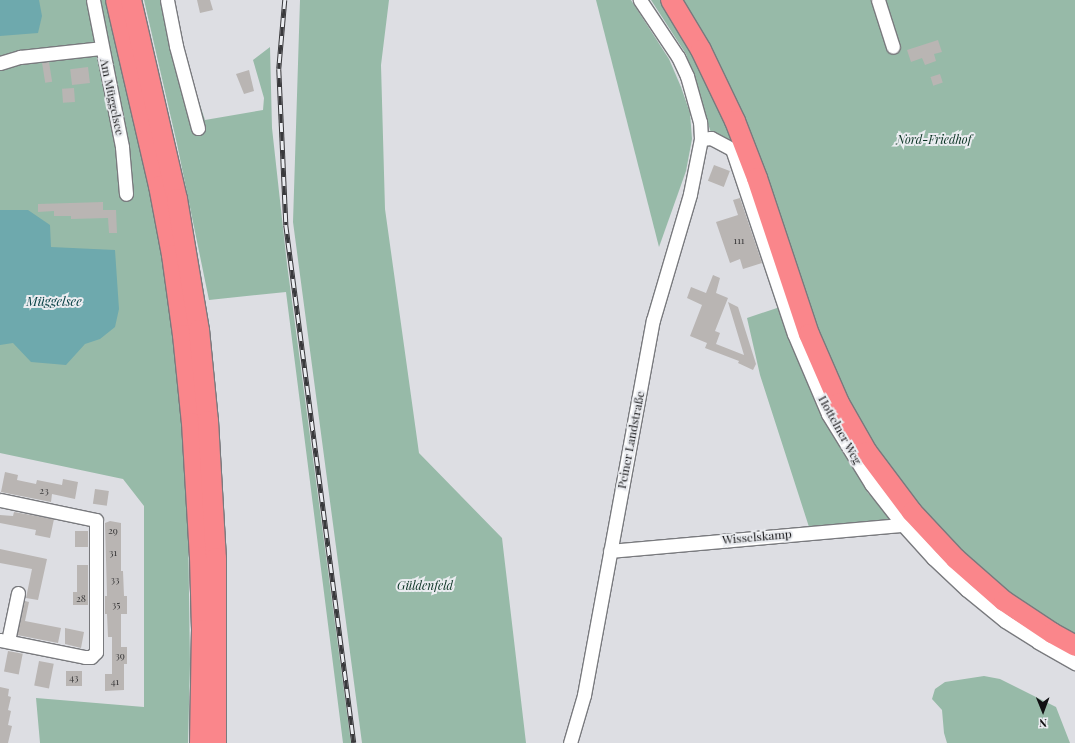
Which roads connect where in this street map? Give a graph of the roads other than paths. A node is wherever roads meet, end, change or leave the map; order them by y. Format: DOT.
graph roads {
  1 [pos="93,0"];
  2 [pos="116,0"];
  3 [pos="132,0"];
  4 [pos="167,0"];
  5 [pos="640,0"];
  6 [pos="671,0"];
  7 [pos="684,0"];
  8 [pos="878,0"];
  9 [pos="701,40"];
  10 [pos="893,47"];
  11 [pos="101,48"];
  12 [pos="0,63"];
  13 [pos="198,128"];
  14 [pos="701,139"];
  15 [pos="126,194"];
  16 [pos="0,500"];
  17 [pos="903,525"];
  18 [pos="610,551"];
  19 [pos="18,593"];
  20 [pos="1075,634"];
  21 [pos="4,641"];
  22 [pos="1075,646"];
  23 [pos="1075,663"];
  24 [pos="200,743"];
  25 [pos="216,743"];
  26 [pos="570,743"];
  1 -- 11 [label="street, Am Müggelsee"];
  2 -- 24 [label="highway"];
  3 -- 25 [label="highway"];
  4 -- 13 [label="street"];
  5 -- 14 [label="street, Peiner Landstraße"];
  6 -- 9 [label="highway"];
  7 -- 9 [label="highway"];
  8 -- 10 [label="street"];
  9 -- 20 [label="highway"];
  9 -- 22 [label="highway"];
  11 -- 12 [label="street"];
  11 -- 15 [label="street, Am Müggelsee"];
  14 -- 17 [label="street, Hottelner Weg"];
  14 -- 18 [label="street, Peiner Landstraße"];
  16 -- 21 [label="street"];
  17 -- 18 [label="street, Wisselskamp"];
  17 -- 23 [label="street, Hottelner Weg"];
  18 -- 26 [label="street, Peiner Landstraße"];
  19 -- 21 [label="street"];
}
